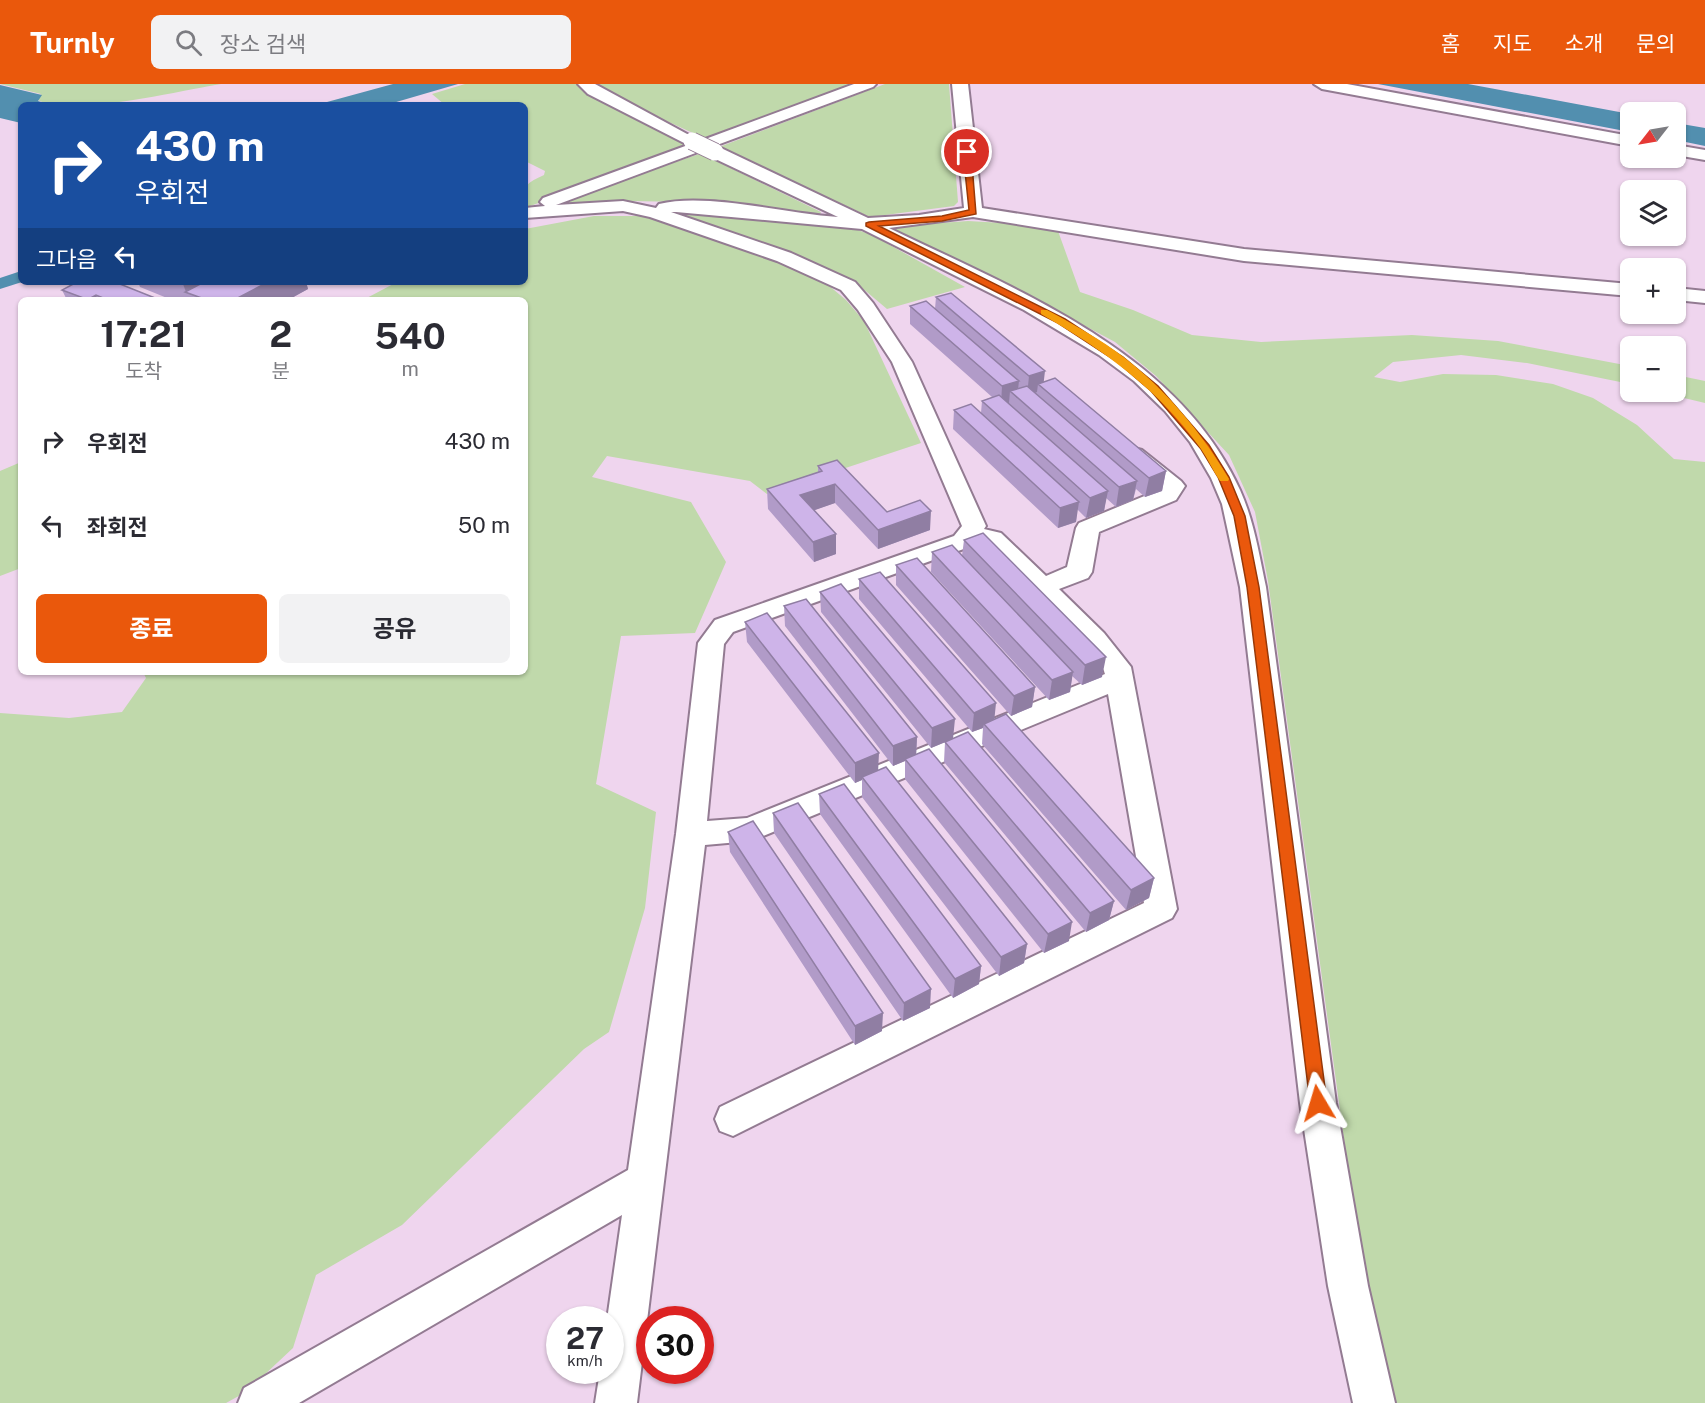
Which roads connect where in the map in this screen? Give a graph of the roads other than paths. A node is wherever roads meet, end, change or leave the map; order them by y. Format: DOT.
graph roads {
  1 [pos="586,84"];
  2 [pos="868,84"];
  3 [pos="960,84"];
  4 [pos="1322,84"];
  5 [pos="1620,139"];
  6 [pos="1686,152"];
  7 [pos="1705,155"];
  8 [pos="528,211"];
  9 [pos="528,212"];
  10 [pos="973,212"];
  11 [pos="655,213"];
  12 [pos="869,224"];
  13 [pos="1620,289"];
  14 [pos="1686,295"];
  15 [pos="1705,297"];
  16 [pos="1121,444"];
  17 [pos="968,534"];
  18 [pos="1042,587"];
  19 [pos="1119,680"];
  20 [pos="691,834"];
  21 [pos="733,1119"];
  22 [pos="643,1182"];
  23 [pos="259,1403"];
  24 [pos="616,1403"];
  25 [pos="1374,1403"];
  1 -- 12 [label="street"];
  2 -- 8 [label="street"];
  3 -- 10 [label="street"];
  4 -- 5 [label="street"];
  6 -- 7 [label="street"];
  9 -- 11 [label="street"];
  10 -- 12 [label="street"];
  10 -- 13 [label="street"];
  11 -- 12 [label="street"];
  11 -- 17 [label="street"];
  12 -- 25 [label="street"];
  14 -- 15 [label="street"];
  16 -- 18 [label="street"];
  17 -- 18 [label="street"];
  17 -- 20 [label="street"];
  18 -- 19 [label="street"];
  19 -- 20 [label="street"];
  19 -- 21 [label="street"];
  20 -- 22 [label="street"];
  22 -- 23 [label="street"];
  22 -- 24 [label="street"];
}
